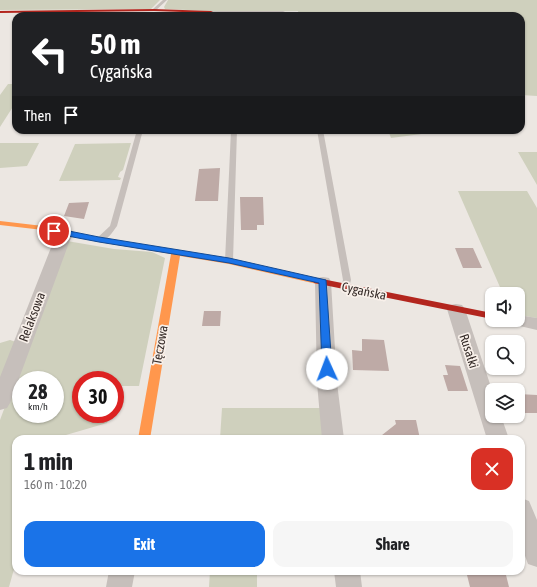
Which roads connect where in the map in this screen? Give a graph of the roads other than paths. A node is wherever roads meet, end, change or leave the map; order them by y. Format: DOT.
graph roads {
  1 [pos="165,0"];
  2 [pos="154,10"];
  3 [pos="0,12"];
  4 [pos="182,12"];
  5 [pos="139,134"];
  6 [pos="234,134"];
  7 [pos="321,134"];
  8 [pos="0,223"];
  9 [pos="66,233"];
  10 [pos="99,240"];
  11 [pos="176,252"];
  12 [pos="229,260"];
  13 [pos="323,282"];
  14 [pos="345,287"];
  15 [pos="456,309"];
  16 [pos="485,315"];
  17 [pos="525,322"];
  18 [pos="537,324"];
  19 [pos="0,402"];
  20 [pos="145,435"];
  21 [pos="333,435"];
  22 [pos="497,435"];
  23 [pos="525,520"];
  24 [pos="537,556"];
  25 [pos="121,575"];
  26 [pos="348,575"];
  27 [pos="119,587"];
  28 [pos="349,587"];
  1 -- 2 [label="lane"];
  2 -- 3 [label="street"];
  2 -- 4 [label="street"];
  5 -- 10 [label="lane"];
  6 -- 12 [label="lane"];
  7 -- 14 [label="lane"];
  8 -- 9 [label="street, Cygańska"];
  9 -- 10 [label="street, Cygańska"];
  9 -- 19 [label="street, Relaksowa"];
  10 -- 11 [label="street, Cygańska"];
  11 -- 12 [label="street, Cygańska"];
  11 -- 20 [label="street, Tęczowa"];
  12 -- 13 [label="street, Cygańska"];
  13 -- 14 [label="street, Cygańska"];
  13 -- 21 [label="street"];
  14 -- 15 [label="street, Cygańska"];
  15 -- 16 [label="street, Cygańska"];
  15 -- 22 [label="street, Rusałki"];
  17 -- 18 [label="street"];
  23 -- 24 [label="street"];
  25 -- 27 [label="street"];
  26 -- 28 [label="street"];
}
